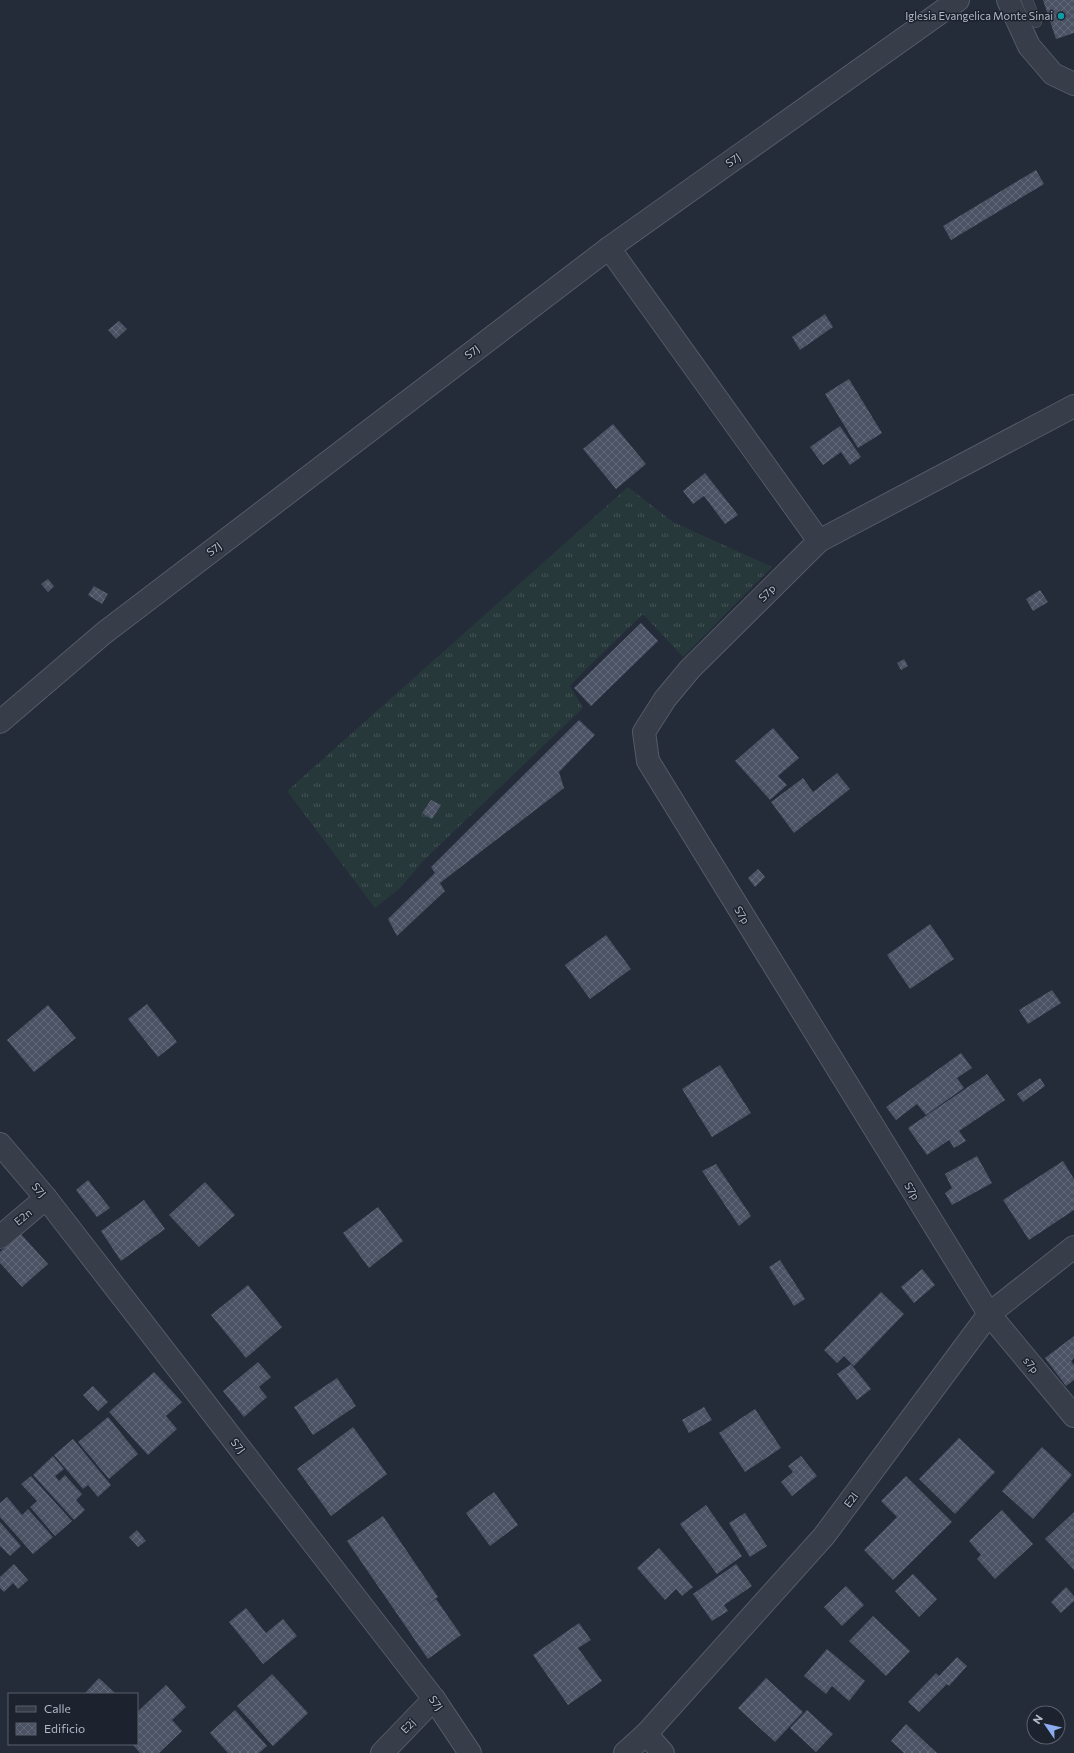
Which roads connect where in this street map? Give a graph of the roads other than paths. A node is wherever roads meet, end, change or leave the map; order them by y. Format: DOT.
graph roads {
  1 [pos="958,0"];
  2 [pos="1008,0"];
  3 [pos="1027,0"];
  4 [pos="1036,22"];
  5 [pos="1074,84"];
  6 [pos="609,248"];
  7 [pos="1074,406"];
  8 [pos="819,541"];
  9 [pos="0,722"];
  10 [pos="0,1144"];
  11 [pos="46,1198"];
  12 [pos="0,1236"];
  13 [pos="1074,1247"];
  14 [pos="989,1314"];
  15 [pos="1074,1416"];
  16 [pos="434,1699"];
  17 [pos="646,1734"];
  18 [pos="382,1753"];
  19 [pos="470,1753"];
  20 [pos="625,1753"];
  21 [pos="663,1753"];
  1 -- 6 [label="street, S7J"];
  2 -- 5 [label="street"];
  3 -- 4 [label="lane"];
  6 -- 8 [label="street"];
  6 -- 9 [label="street, S7J"];
  7 -- 8 [label="street, S7p"];
  8 -- 14 [label="street, S7p"];
  10 -- 11 [label="street, S7J"];
  11 -- 12 [label="street, E2n"];
  11 -- 16 [label="street, S7J"];
  13 -- 14 [label="street, E2l"];
  14 -- 15 [label="street, s7p"];
  14 -- 17 [label="street, E2l"];
  16 -- 18 [label="street, E2j"];
  16 -- 19 [label="street, S7J"];
  17 -- 20 [label="street, E2l"];
  17 -- 21 [label="street"];
}
